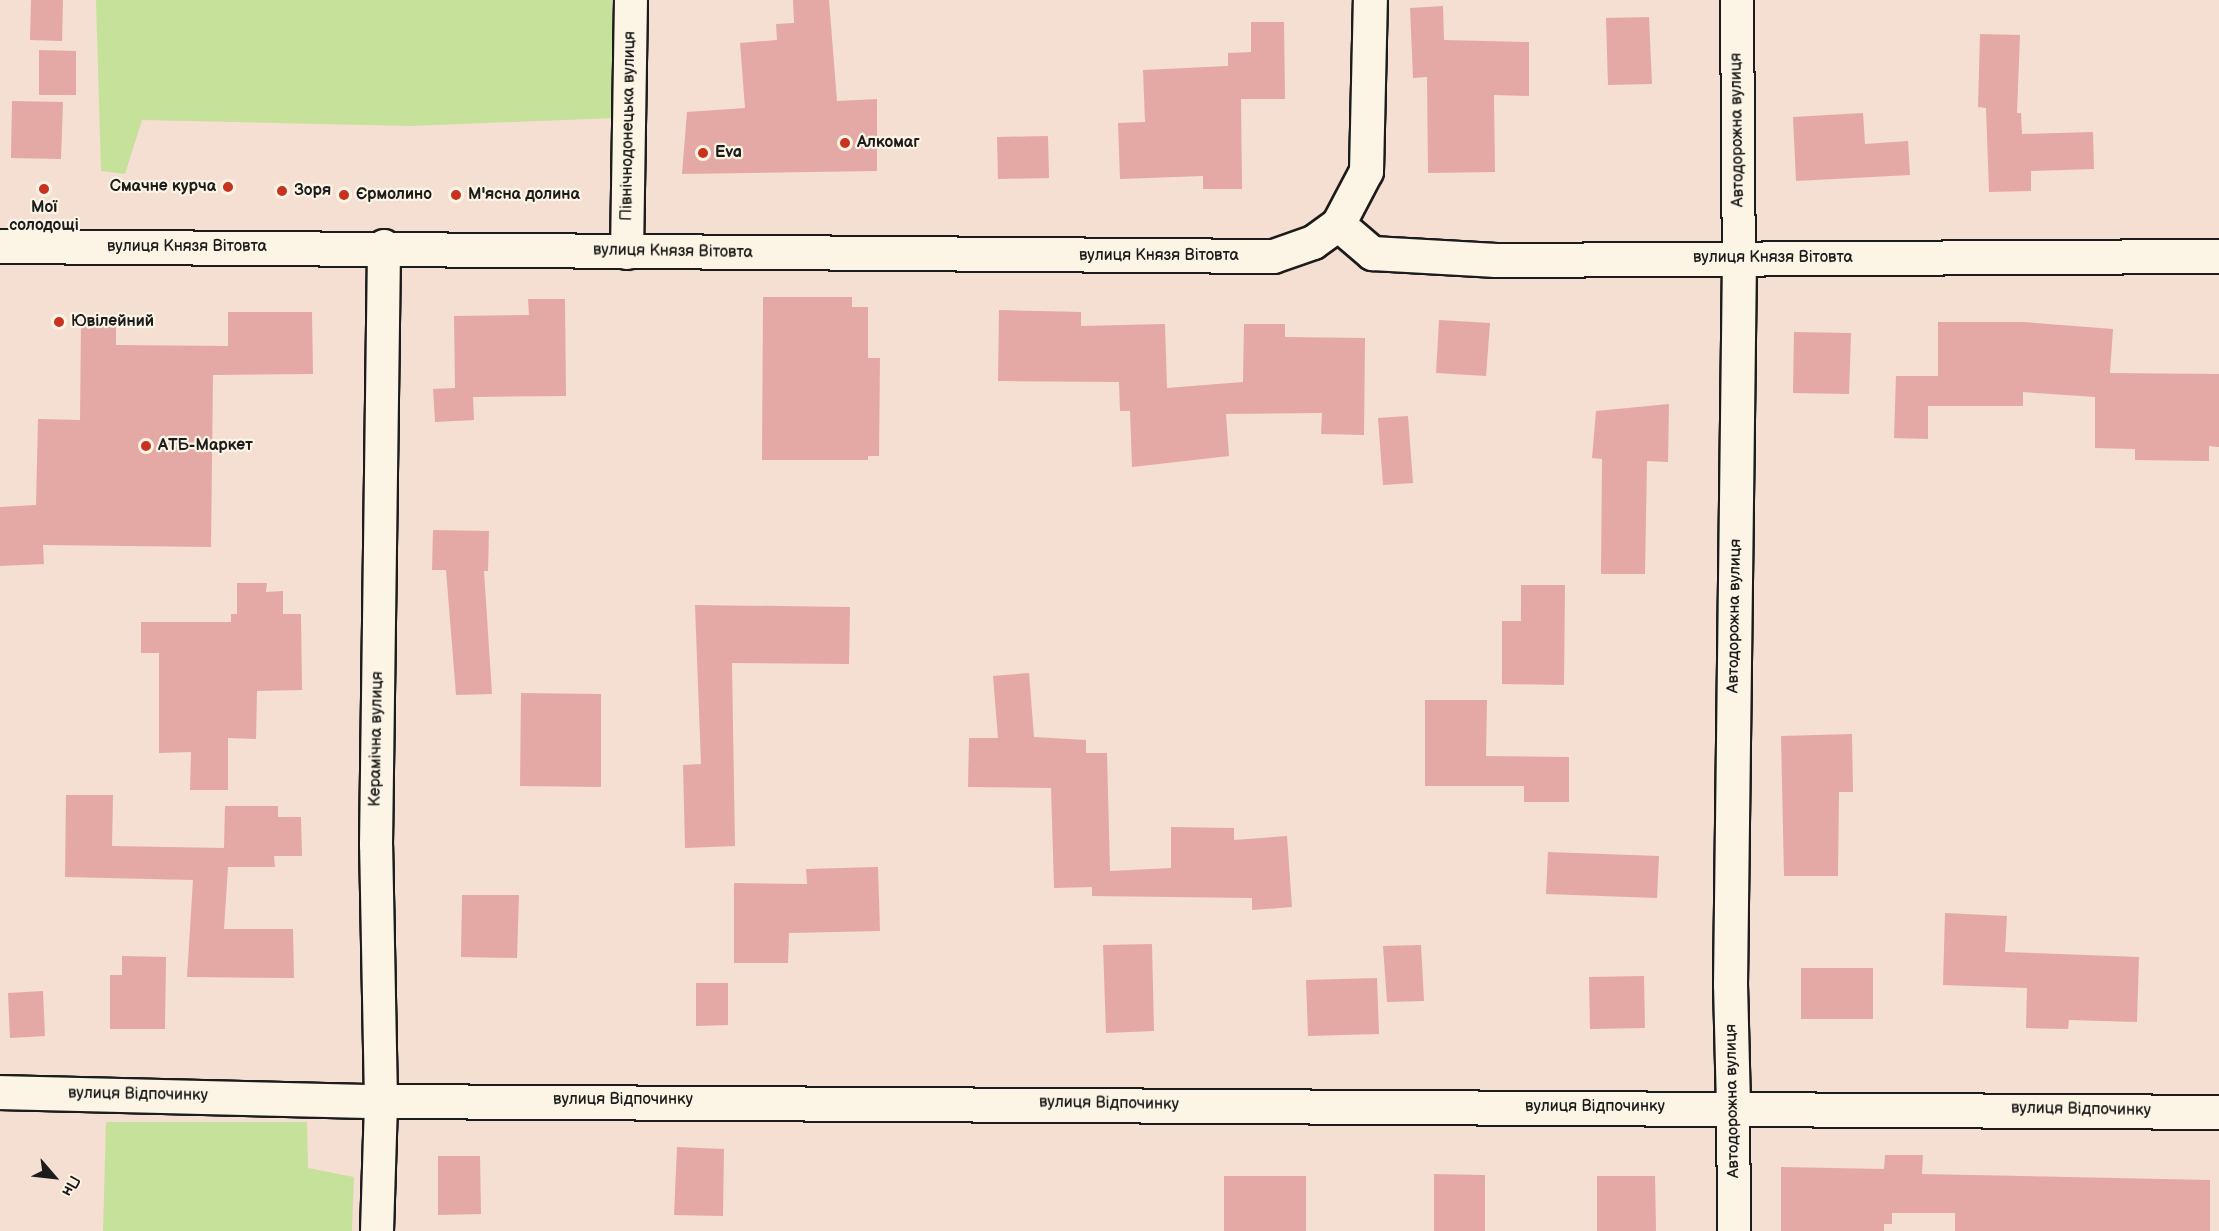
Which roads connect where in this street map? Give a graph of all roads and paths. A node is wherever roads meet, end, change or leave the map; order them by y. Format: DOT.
graph roads {
  1 [pos="631,0"];
  2 [pos="1370,0"];
  3 [pos="1737,0"];
  4 [pos="1338,224"];
  5 [pos="0,246"];
  6 [pos="384,246"];
  7 [pos="627,253"];
  8 [pos="1739,256"];
  9 [pos="2219,256"];
  10 [pos="0,1092"];
  11 [pos="381,1101"];
  12 [pos="1733,1106"];
  13 [pos="2219,1112"];
  14 [pos="377,1231"];
  15 [pos="1734,1231"];
  1 -- 7 [label="street, Північнодонецька вулиця"];
  2 -- 4 [label="street, вулиця Князя Вітовта"];
  3 -- 8 [label="street, Автодорожна вулиця"];
  4 -- 7 [label="street, вулиця Князя Вітовта"];
  4 -- 8 [label="street, вулиця Князя Вітовта"];
  5 -- 6 [label="street, вулиця Князя Вітовта"];
  6 -- 7 [label="street, вулиця Князя Вітовта"];
  6 -- 11 [label="street, Керамічна вулиця"];
  8 -- 9 [label="street, вулиця Князя Вітовта"];
  8 -- 12 [label="street, Автодорожна вулиця"];
  10 -- 11 [label="street, вулиця Відпочинку"];
  11 -- 12 [label="street, вулиця Відпочинку"];
  11 -- 14 [label="street, Керамічна вулиця"];
  12 -- 13 [label="street, вулиця Відпочинку"];
  12 -- 15 [label="street, Автодорожна вулиця"];
}
